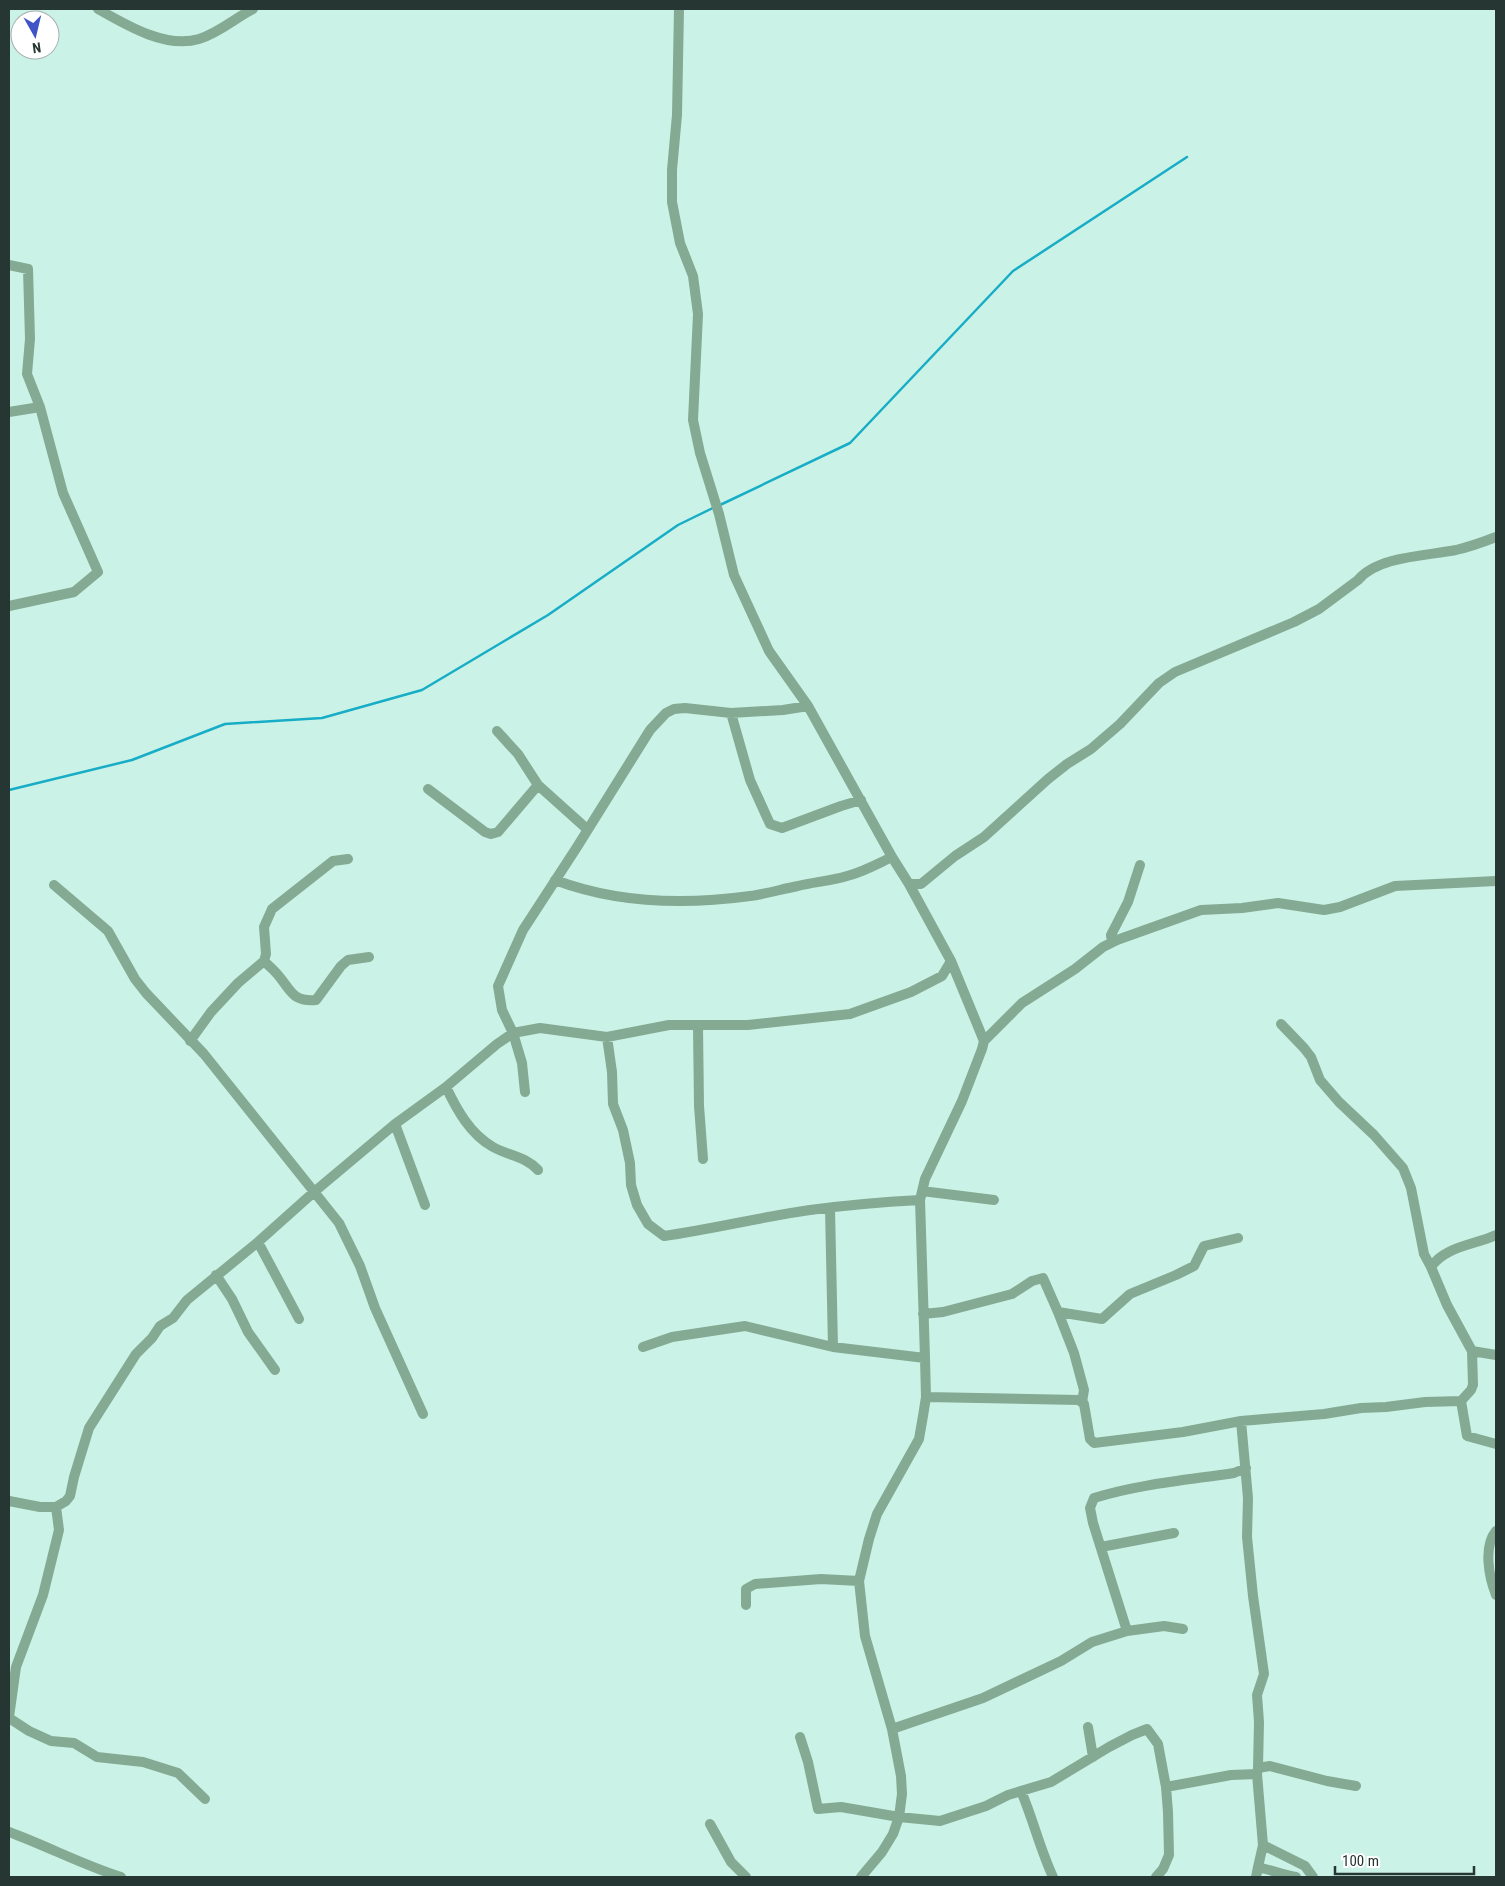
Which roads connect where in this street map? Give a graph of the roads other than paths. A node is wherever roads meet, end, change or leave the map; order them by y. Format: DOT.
graph roads {
  1 [pos="98,9"];
  2 [pos="253,9"];
  3 [pos="679,9"];
  4 [pos="9,265"];
  5 [pos="40,406"];
  6 [pos="9,412"];
  7 [pos="1496,538"];
  8 [pos="9,606"];
  9 [pos="808,706"];
  10 [pos="731,713"];
  11 [pos="497,731"];
  12 [pos="538,785"];
  13 [pos="428,789"];
  14 [pos="861,800"];
  15 [pos="587,829"];
  16 [pos="892,857"];
  17 [pos="348,859"];
  18 [pos="1140,865"];
  19 [pos="555,880"];
  20 [pos="1496,881"];
  21 [pos="909,884"];
  22 [pos="921,884"];
  23 [pos="54,885"];
  24 [pos="919,902"];
  25 [pos="1112,942"];
  26 [pos="369,957"];
  27 [pos="264,961"];
  28 [pos="951,961"];
  29 [pos="942,976"];
  30 [pos="961,982"];
  31 [pos="1281,1024"];
  32 [pos="698,1026"];
  33 [pos="513,1033"];
  34 [pos="607,1037"];
  35 [pos="190,1041"];
  36 [pos="984,1041"];
  37 [pos="446,1087"];
  38 [pos="525,1092"];
  39 [pos="395,1124"];
  40 [pos="703,1159"];
  41 [pos="538,1170"];
  42 [pos="314,1192"];
  43 [pos="921,1195"];
  44 [pos="994,1200"];
  45 [pos="425,1205"];
  46 [pos="830,1208"];
  47 [pos="1496,1235"];
  48 [pos="1238,1238"];
  49 [pos="258,1242"];
  50 [pos="1431,1268"];
  51 [pos="216,1275"];
  52 [pos="1058,1312"];
  53 [pos="923,1314"];
  54 [pos="299,1319"];
  55 [pos="643,1347"];
  56 [pos="833,1347"];
  57 [pos="1472,1351"];
  58 [pos="1496,1355"];
  59 [pos="925,1358"];
  60 [pos="275,1370"];
  61 [pos="926,1397"];
  62 [pos="1461,1401"];
  63 [pos="1082,1402"];
  64 [pos="423,1414"];
  65 [pos="1241,1421"];
  66 [pos="1496,1444"];
  67 [pos="1246,1468"];
  68 [pos="9,1501"];
  69 [pos="56,1507"];
  70 [pos="1496,1531"];
  71 [pos="1174,1533"];
  72 [pos="1101,1548"];
  73 [pos="859,1581"];
  74 [pos="1496,1595"];
  75 [pos="746,1605"];
  76 [pos="1183,1628"];
  77 [pos="1127,1631"];
  78 [pos="9,1717"];
  79 [pos="1088,1728"];
  80 [pos="892,1729"];
  81 [pos="800,1738"];
  82 [pos="1093,1757"];
  83 [pos="1257,1771"];
  84 [pos="1356,1786"];
  85 [pos="1166,1787"];
  86 [pos="1021,1791"];
  87 [pos="204,1800"];
  88 [pos="899,1817"];
  89 [pos="710,1824"];
  90 [pos="9,1832"];
  91 [pos="1263,1845"];
  92 [pos="1257,1872"];
  93 [pos="121,1877"];
  94 [pos="746,1877"];
  95 [pos="861,1877"];
  96 [pos="1053,1877"];
  97 [pos="1156,1877"];
  98 [pos="1296,1877"];
  99 [pos="1313,1877"];
  1 -- 2 [label="street"];
  3 -- 9 [label="street"];
  4 -- 5 [label="street"];
  5 -- 6 [label="street"];
  5 -- 8 [label="street"];
  7 -- 22 [label="street"];
  9 -- 10 [label="street"];
  9 -- 14 [label="street"];
  10 -- 14 [label="street"];
  10 -- 15 [label="street"];
  11 -- 12 [label="street"];
  12 -- 13 [label="street"];
  12 -- 15 [label="street"];
  14 -- 16 [label="street"];
  15 -- 19 [label="street"];
  16 -- 19 [label="street"];
  16 -- 21 [label="street"];
  17 -- 27 [label="street"];
  18 -- 25 [label="street"];
  19 -- 33 [label="street"];
  20 -- 25 [label="street"];
  21 -- 22 [label="street"];
  21 -- 24 [label="street"];
  22 -- 24 [label="street"];
  23 -- 35 [label="street"];
  24 -- 28 [label="street"];
  25 -- 36 [label="street"];
  26 -- 27 [label="street"];
  27 -- 35 [label="street"];
  28 -- 29 [label="street"];
  28 -- 30 [label="street"];
  29 -- 30 [label="street"];
  29 -- 32 [label="street"];
  30 -- 36 [label="street"];
  31 -- 50 [label="street"];
  32 -- 34 [label="street"];
  32 -- 40 [label="street"];
  33 -- 34 [label="street"];
  33 -- 37 [label="street"];
  33 -- 38 [label="street"];
  34 -- 46 [label="street"];
  35 -- 42 [label="street"];
  36 -- 43 [label="street"];
  37 -- 39 [label="street"];
  37 -- 41 [label="street"];
  39 -- 42 [label="street"];
  39 -- 45 [label="street"];
  42 -- 49 [label="street"];
  42 -- 64 [label="street"];
  43 -- 44 [label="street"];
  43 -- 46 [label="street"];
  43 -- 53 [label="street"];
  46 -- 56 [label="street"];
  47 -- 50 [label="street"];
  48 -- 52 [label="street"];
  49 -- 51 [label="street"];
  49 -- 54 [label="street"];
  50 -- 57 [label="street"];
  51 -- 60 [label="street"];
  51 -- 69 [label="street"];
  52 -- 53 [label="street"];
  52 -- 63 [label="street"];
  53 -- 59 [label="street"];
  55 -- 56 [label="street"];
  56 -- 59 [label="street"];
  57 -- 58 [label="street"];
  57 -- 62 [label="street"];
  59 -- 61 [label="street"];
  61 -- 63 [label="street"];
  61 -- 73 [label="street"];
  62 -- 65 [label="street"];
  62 -- 66 [label="street"];
  63 -- 65 [label="street"];
  65 -- 67 [label="street"];
  67 -- 72 [label="street"];
  67 -- 83 [label="street"];
  68 -- 69 [label="street"];
  69 -- 78 [label="street"];
  70 -- 74 [label="street"];
  71 -- 72 [label="street"];
  72 -- 77 [label="street"];
  73 -- 75 [label="street"];
  73 -- 80 [label="street"];
  76 -- 77 [label="street"];
  77 -- 80 [label="street"];
  78 -- 87 [label="street"];
  79 -- 82 [label="street"];
  80 -- 88 [label="street"];
  81 -- 88 [label="street"];
  82 -- 85 [label="street"];
  82 -- 86 [label="street"];
  83 -- 84 [label="street"];
  83 -- 85 [label="street"];
  83 -- 91 [label="street"];
  85 -- 97 [label="street"];
  86 -- 88 [label="street"];
  86 -- 96 [label="street"];
  88 -- 95 [label="street"];
  89 -- 94 [label="street"];
  90 -- 93 [label="street"];
  91 -- 92 [label="street"];
  91 -- 99 [label="street"];
  92 -- 98 [label="street"];
}
